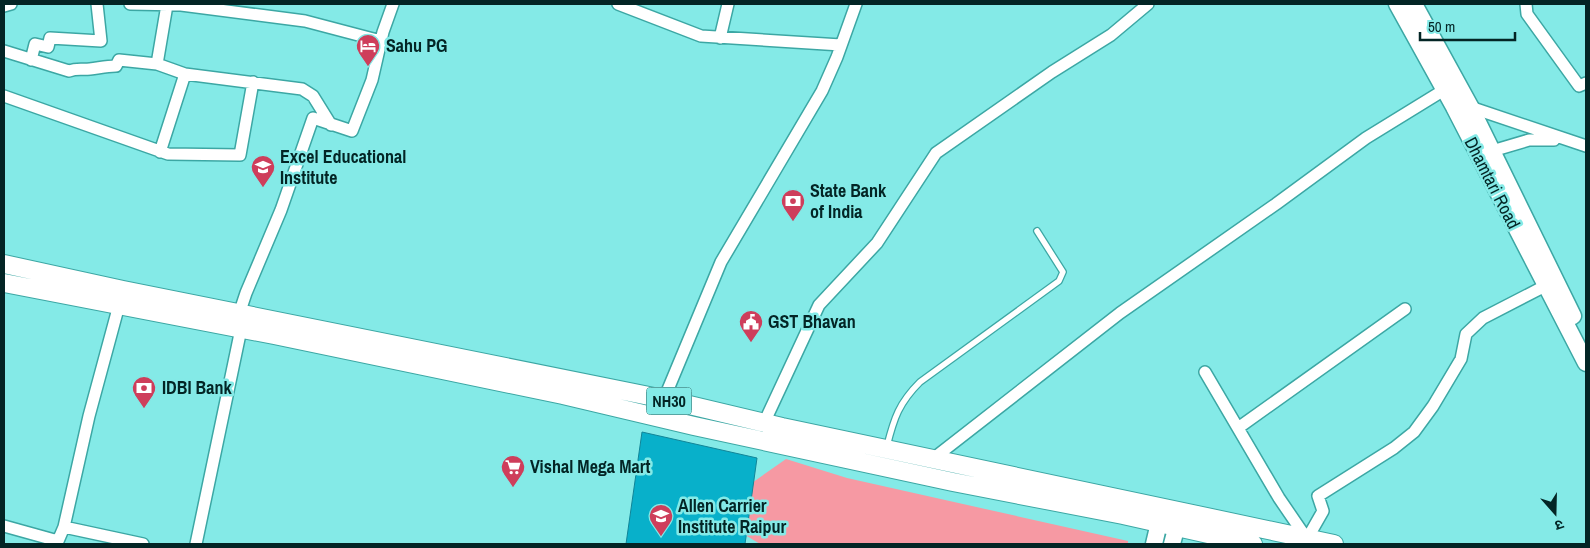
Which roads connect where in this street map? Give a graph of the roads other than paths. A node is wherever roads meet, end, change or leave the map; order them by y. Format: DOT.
graph roads {
  1 [pos="11,4"];
  2 [pos="97,4"];
  3 [pos="130,4"];
  4 [pos="393,4"];
  5 [pos="618,4"];
  6 [pos="728,4"];
  7 [pos="856,4"];
  8 [pos="1397,4"];
  9 [pos="1414,4"];
  10 [pos="1526,4"];
  11 [pos="167,5"];
  12 [pos="4,6"];
  13 [pos="1141,6"];
  14 [pos="720,38"];
  15 [pos="381,41"];
  16 [pos="841,45"];
  17 [pos="4,50"];
  18 [pos="31,60"];
  19 [pos="157,64"];
  20 [pos="185,74"];
  21 [pos="253,82"];
  22 [pos="1586,83"];
  23 [pos="1444,90"];
  24 [pos="4,96"];
  25 [pos="1462,106"];
  26 [pos="331,125"];
  27 [pos="1563,139"];
  28 [pos="1586,146"];
  29 [pos="1492,151"];
  30 [pos="160,152"];
  31 [pos="1037,231"];
  32 [pos="4,264"];
  33 [pos="4,283"];
  34 [pos="1545,286"];
  35 [pos="119,305"];
  36 [pos="1405,309"];
  37 [pos="240,321"];
  38 [pos="1586,340"];
  39 [pos="1586,363"];
  40 [pos="1205,372"];
  41 [pos="664,399"];
  42 [pos="764,423"];
  43 [pos="1238,428"];
  44 [pos="886,448"];
  45 [pos="934,458"];
  46 [pos="1161,516"];
  47 [pos="1178,520"];
  48 [pos="4,526"];
  49 [pos="64,526"];
  50 [pos="1307,539"];
  51 [pos="143,544"];
  52 [pos="196,544"];
  53 [pos="1154,544"];
  54 [pos="1172,544"];
  55 [pos="1253,544"];
  56 [pos="1334,544"];
  1 -- 12 [label="street"];
  2 -- 18 [label="street"];
  3 -- 11 [label="street"];
  4 -- 15 [label="street"];
  5 -- 14 [label="street"];
  6 -- 14 [label="street"];
  7 -- 16 [label="street"];
  8 -- 23 [label="main road, Dhamtari Road"];
  9 -- 25 [label="main road, Dhamtari Road"];
  10 -- 22 [label="street"];
  11 -- 15 [label="street"];
  11 -- 19 [label="street"];
  13 -- 42 [label="street"];
  14 -- 16 [label="street"];
  15 -- 26 [label="street"];
  16 -- 41 [label="street"];
  17 -- 18 [label="street"];
  18 -- 19 [label="street"];
  19 -- 20 [label="street"];
  20 -- 21 [label="street"];
  20 -- 30 [label="street"];
  21 -- 26 [label="street"];
  21 -- 30 [label="street"];
  23 -- 25 [label="main road, Dhamtari Road"];
  23 -- 45 [label="street"];
  24 -- 30 [label="street"];
  25 -- 27 [label="street"];
  25 -- 29 [label="main road, Dhamtari Road"];
  25 -- 34 [label="main road, Dhamtari Road"];
  26 -- 37 [label="street"];
  27 -- 28 [label="street"];
  27 -- 29 [label="street"];
  29 -- 38 [label="main road, Dhamtari Road"];
  31 -- 44 [label="lane"];
  32 -- 37 [label="main road, NH30"];
  33 -- 35 [label="main road, NH30"];
  34 -- 39 [label="main road, Dhamtari Road"];
  34 -- 50 [label="street"];
  35 -- 37 [label="main road, NH30"];
  35 -- 49 [label="street"];
  36 -- 43 [label="street"];
  37 -- 41 [label="main road, NH30"];
  37 -- 46 [label="main road, NH30"];
  37 -- 52 [label="street"];
  40 -- 43 [label="street"];
  41 -- 42 [label="main road, NH30"];
  42 -- 44 [label="main road, NH30"];
  43 -- 50 [label="street"];
  44 -- 45 [label="main road, NH30"];
  45 -- 46 [label="main road, NH30"];
  46 -- 47 [label="main road, NH30"];
  46 -- 53 [label="main road"];
  47 -- 50 [label="main road, NH30"];
  47 -- 54 [label="main road"];
  47 -- 55 [label="main road, NH30"];
  48 -- 49 [label="street"];
  49 -- 51 [label="street"];
  50 -- 56 [label="main road, NH30"];
}
